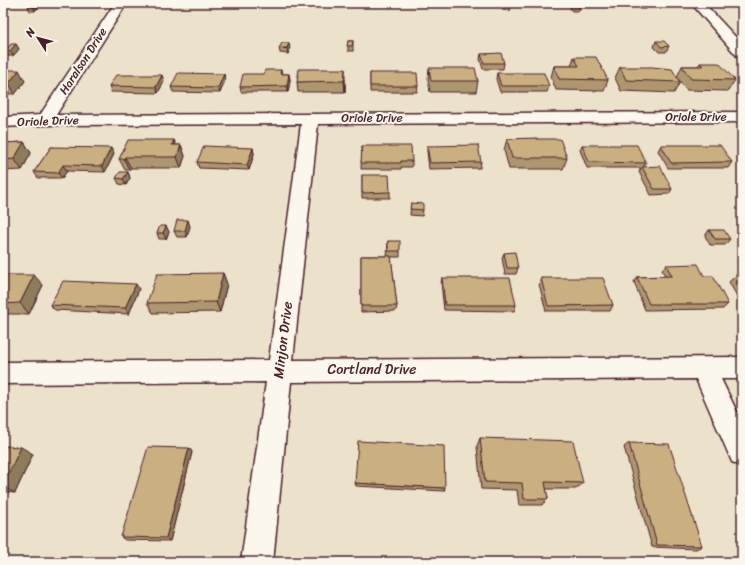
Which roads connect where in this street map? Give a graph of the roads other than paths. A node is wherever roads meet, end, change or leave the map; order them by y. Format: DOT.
graph roads {
  1 [pos="121,3"];
  2 [pos="697,3"];
  3 [pos="742,53"];
  4 [pos="742,117"];
  5 [pos="310,118"];
  6 [pos="45,120"];
  7 [pos="3,122"];
  8 [pos="704,368"];
  9 [pos="742,368"];
  10 [pos="280,369"];
  11 [pos="3,373"];
  12 [pos="742,452"];
  13 [pos="257,562"];
  1 -- 6 [label="street, Haralson Drive"];
  2 -- 3 [label="street"];
  4 -- 5 [label="street, Oriole Drive"];
  5 -- 6 [label="street, Oriole Drive"];
  5 -- 10 [label="street, Minjon Drive"];
  6 -- 7 [label="street, Oriole Drive"];
  8 -- 9 [label="street, Cortland Drive"];
  8 -- 10 [label="street, Cortland Drive"];
  8 -- 12 [label="street"];
  10 -- 11 [label="street, Cortland Drive"];
  10 -- 13 [label="street, Minjon Drive"];
}
